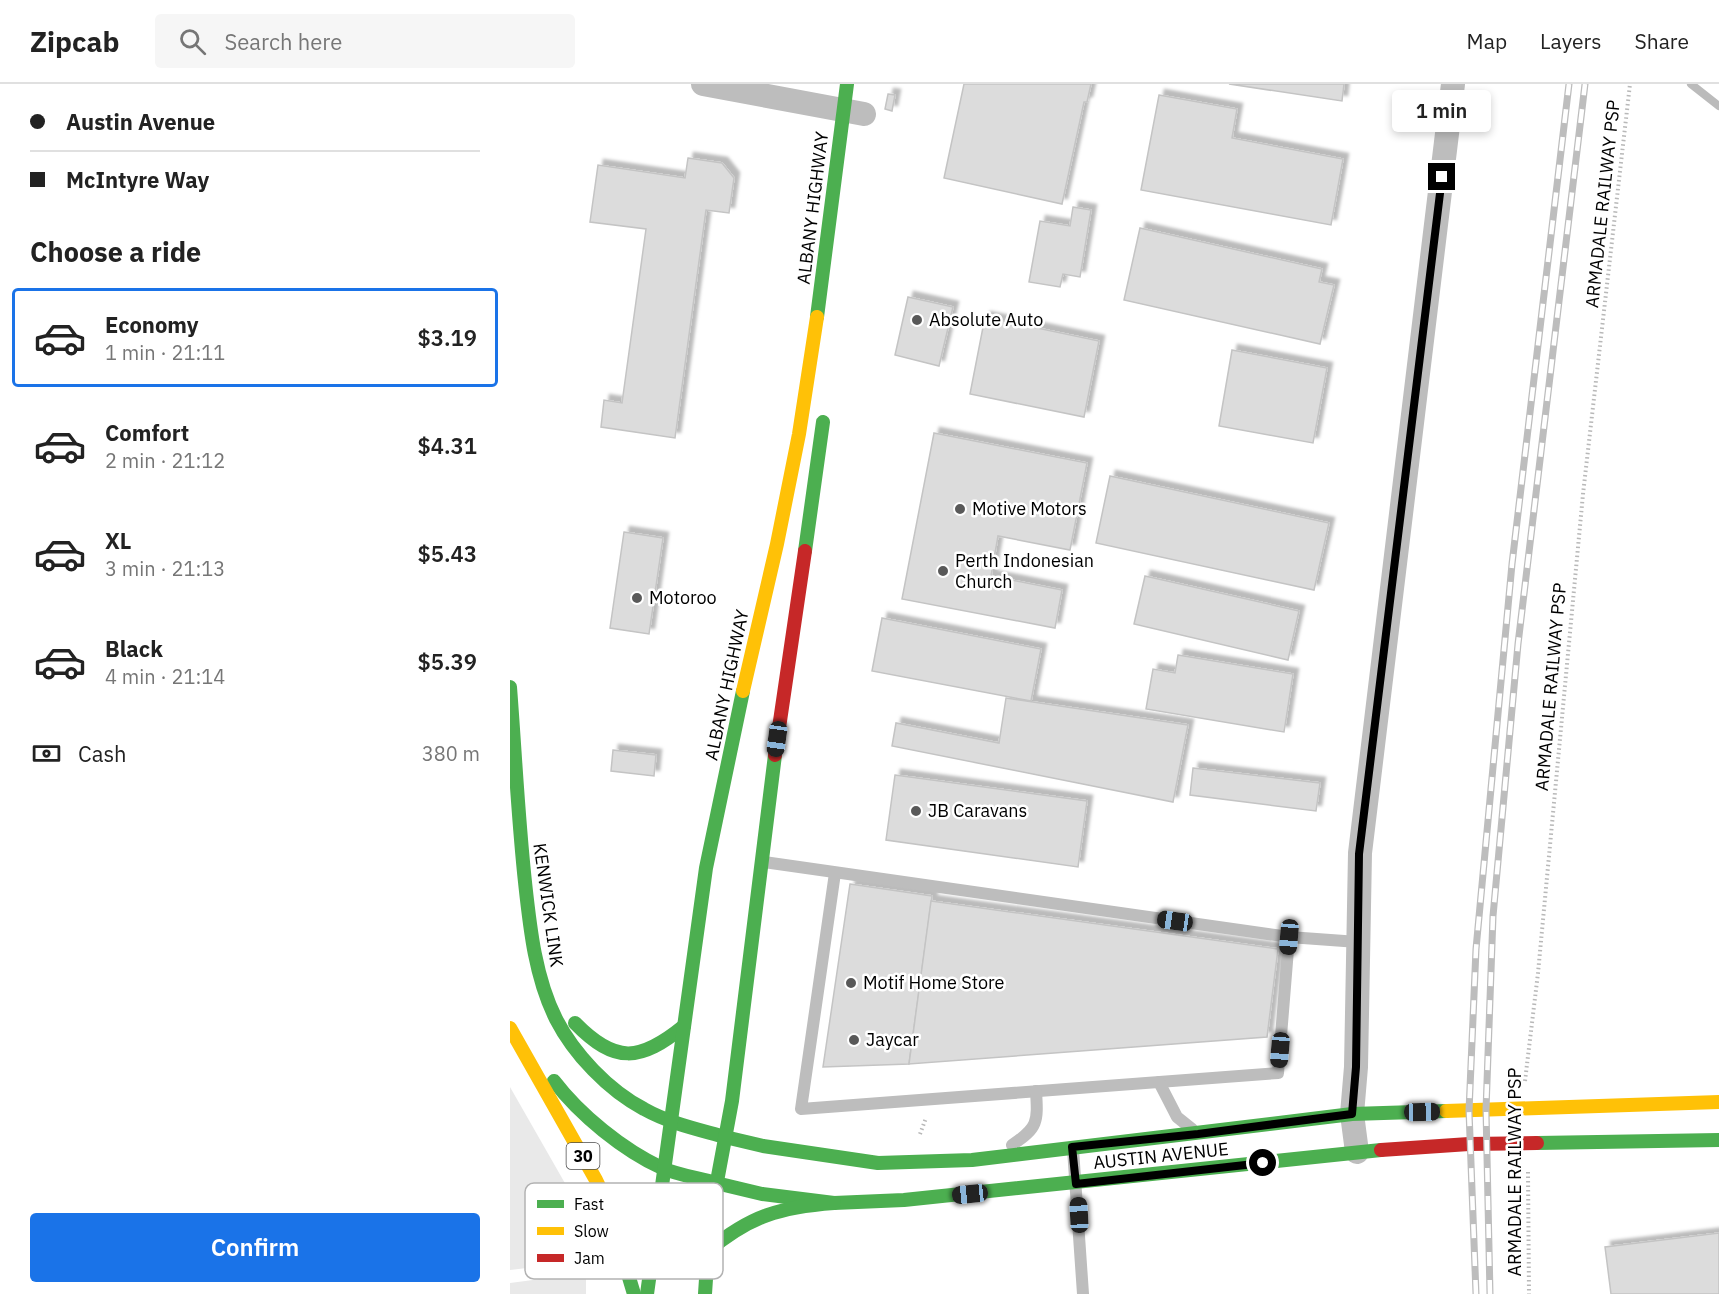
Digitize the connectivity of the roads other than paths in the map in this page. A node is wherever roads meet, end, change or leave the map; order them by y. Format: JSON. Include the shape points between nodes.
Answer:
{"nodes":[{"id":1,"x":703,"y":84,"type":"edge"},
{"id":2,"x":847,"y":84,"type":"edge"},
{"id":3,"x":1453,"y":84,"type":"edge"},
{"id":4,"x":859,"y":113,"type":"junction"},
{"id":5,"x":824,"y":412,"type":"dead end"},
{"id":6,"x":510,"y":687,"type":"edge"},
{"id":7,"x":762,"y":862,"type":"junction"},
{"id":8,"x":835,"y":873,"type":"junction"},
{"id":9,"x":1289,"y":937,"type":"junction"},
{"id":10,"x":1358,"y":942,"type":"junction"},
{"id":11,"x":542,"y":982,"type":"junction"},
{"id":12,"x":510,"y":1022,"type":"edge"},
{"id":13,"x":684,"y":1026,"type":"junction"},
{"id":14,"x":510,"y":1028,"type":"edge"},
{"id":15,"x":1159,"y":1082,"type":"junction"},
{"id":16,"x":1036,"y":1091,"type":"junction"},
{"id":17,"x":1719,"y":1102,"type":"edge"},
{"id":18,"x":1352,"y":1114,"type":"junction"},
{"id":19,"x":670,"y":1121,"type":"junction"},
{"id":20,"x":1198,"y":1134,"type":"junction"},
{"id":21,"x":725,"y":1137,"type":"junction"},
{"id":22,"x":1719,"y":1140,"type":"edge"},
{"id":23,"x":1072,"y":1147,"type":"junction"},
{"id":24,"x":1357,"y":1152,"type":"junction"},
{"id":25,"x":972,"y":1160,"type":"junction"},
{"id":26,"x":664,"y":1168,"type":"junction"},
{"id":27,"x":597,"y":1183,"type":"edge"},
{"id":28,"x":662,"y":1183,"type":"edge"},
{"id":29,"x":716,"y":1183,"type":"joint"},
{"id":30,"x":1076,"y":1184,"type":"junction"},
{"id":31,"x":723,"y":1185,"type":"edge"},
{"id":32,"x":834,"y":1203,"type":"junction"},
{"id":33,"x":723,"y":1240,"type":"edge"},
{"id":34,"x":630,"y":1279,"type":"edge"},
{"id":35,"x":649,"y":1279,"type":"edge"},
{"id":36,"x":706,"y":1279,"type":"edge"},
{"id":37,"x":634,"y":1294,"type":"edge"},
{"id":38,"x":647,"y":1294,"type":"edge"},
{"id":39,"x":705,"y":1294,"type":"edge"},
{"id":40,"x":1083,"y":1294,"type":"edge"}],
"edges":[{"from":1,"to":4,"type":"street"},
{"from":2,"to":4,"type":"main road","name":"ALBANY HIGHWAY"},
{"from":3,"to":10,"type":"street","via":[[1359,854]]},
{"from":4,"to":13,"type":"main road","name":"ALBANY HIGHWAY","via":[[823,273],[799,434],[777,544],[706,868]]},
{"from":5,"to":7,"type":"main road"},
{"from":6,"to":11,"type":"main road","name":"KENWICK LINK","via":[[521,850],[531,937]]},
{"from":7,"to":8,"type":"lane"},
{"from":7,"to":21,"type":"main road"},
{"from":8,"to":9,"type":"lane"},
{"from":8,"to":16,"type":"lane","via":[[801,1109]]},
{"from":9,"to":10,"type":"lane"},
{"from":9,"to":15,"type":"lane","via":[[1278,1073]]},
{"from":10,"to":18,"type":"street"},
{"from":11,"to":13,"type":"main road","via":[[574,1022],[607,1049],[631,1054],[651,1050]]},
{"from":11,"to":19,"type":"main road","name":"KENWICK LINK","via":[[556,1019],[602,1077],[633,1102]]},
{"from":12,"to":26,"type":"main road","number":"30","via":[[563,1093],[622,1147]]},
{"from":13,"to":19,"type":"main road","name":"ALBANY HIGHWAY"},
{"from":14,"to":27,"type":"main road","number":"30"},
{"from":15,"to":16,"type":"lane"},
{"from":15,"to":20,"type":"lane","via":[[1177,1117]]},
{"from":16,"to":25,"type":"lane","via":[[1038,1113],[1030,1133],[1006,1149]]},
{"from":17,"to":18,"type":"main road","name":"AUSTIN AVENUE"},
{"from":18,"to":20,"type":"main road","name":"AUSTIN AVENUE"},
{"from":18,"to":24,"type":"street"},
{"from":19,"to":21,"type":"main road","name":"KENWICK LINK"},
{"from":19,"to":26,"type":"main road","name":"ALBANY HIGHWAY"},
{"from":20,"to":23,"type":"main road","name":"AUSTIN AVENUE"},
{"from":21,"to":25,"type":"main road","name":"AUSTIN AVENUE","via":[[878,1163]]},
{"from":21,"to":29,"type":"main road"},
{"from":22,"to":24,"type":"main road","name":"AUSTIN AVENUE","via":[[1469,1144]]},
{"from":23,"to":25,"type":"main road","name":"AUSTIN AVENUE"},
{"from":23,"to":30,"type":"lane"},
{"from":24,"to":30,"type":"main road","name":"AUSTIN AVENUE"},
{"from":26,"to":28,"type":"main road","name":"ALBANY HIGHWAY"},
{"from":26,"to":29,"type":"main road"},
{"from":30,"to":32,"type":"main road","name":"AUSTIN AVENUE"},
{"from":30,"to":40,"type":"lane"},
{"from":31,"to":32,"type":"main road","name":"AUSTIN AVENUE"},
{"from":32,"to":33,"type":"main road","via":[[794,1206],[738,1228]]},
{"from":34,"to":37,"type":"main road","number":"30"},
{"from":35,"to":38,"type":"main road","name":"ALBANY HIGHWAY"},
{"from":36,"to":39,"type":"main road"}]}
